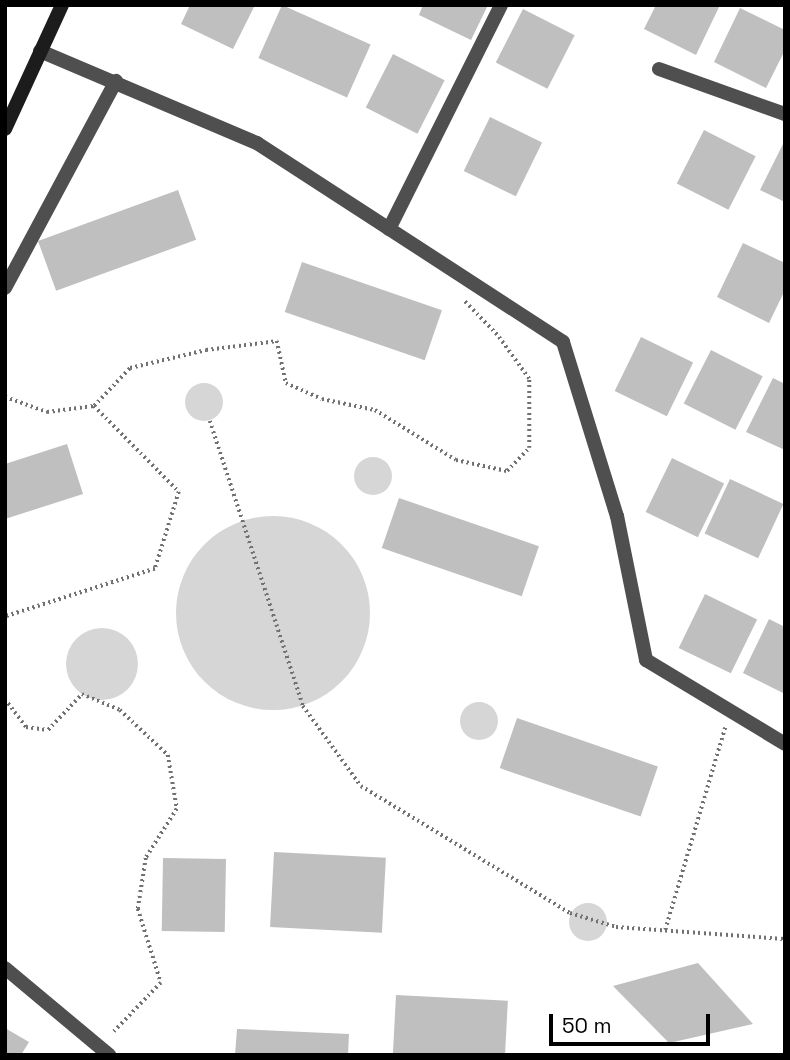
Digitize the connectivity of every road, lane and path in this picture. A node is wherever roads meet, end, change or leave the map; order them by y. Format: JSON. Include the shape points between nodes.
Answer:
{"nodes":[{"id":1,"x":62,"y":5,"type":"edge"},
{"id":2,"x":501,"y":5,"type":"edge"},
{"id":3,"x":40,"y":51,"type":"junction"},
{"id":4,"x":659,"y":69,"type":"dead end"},
{"id":5,"x":116,"y":81,"type":"junction"},
{"id":6,"x":785,"y":113,"type":"edge"},
{"id":7,"x":5,"y":129,"type":"edge"},
{"id":8,"x":389,"y":229,"type":"junction"},
{"id":9,"x":5,"y":288,"type":"edge"},
{"id":10,"x":457,"y":290,"type":"dead end"},
{"id":11,"x":5,"y":397,"type":"edge"},
{"id":12,"x":94,"y":406,"type":"junction"},
{"id":13,"x":210,"y":421,"type":"dead end"},
{"id":14,"x":5,"y":617,"type":"edge"},
{"id":15,"x":5,"y":699,"type":"edge"},
{"id":16,"x":730,"y":713,"type":"junction"},
{"id":17,"x":785,"y":744,"type":"edge"},
{"id":18,"x":665,"y":930,"type":"junction"},
{"id":19,"x":785,"y":939,"type":"edge"},
{"id":20,"x":5,"y":968,"type":"edge"},
{"id":21,"x":104,"y":1051,"type":"edge"}],
"edges":[{"from":1,"to":3,"type":"street"},
{"from":2,"to":8,"type":"street"},
{"from":3,"to":5,"type":"street"},
{"from":3,"to":7,"type":"street"},
{"from":4,"to":6,"type":"street"},
{"from":5,"to":8,"type":"street","via":[[257,143]]},
{"from":5,"to":9,"type":"street"},
{"from":8,"to":16,"type":"street","via":[[563,342],[617,516],[646,660]]},
{"from":10,"to":12,"type":"path","via":[[529,379],[529,448],[507,471],[456,460],[375,410],[322,399],[286,383],[277,341],[206,350],[130,368]]},
{"from":11,"to":12,"type":"path","via":[[47,412]]},
{"from":12,"to":14,"type":"path","via":[[179,492],[155,569]]},
{"from":13,"to":18,"type":"path","via":[[303,706],[361,786],[570,912],[616,927]]},
{"from":15,"to":21,"type":"path","via":[[26,727],[48,730],[82,694],[120,710],[168,755],[177,809],[146,858],[138,909],[161,983]]},
{"from":16,"to":17,"type":"street"},
{"from":16,"to":18,"type":"path"},
{"from":18,"to":19,"type":"path"},
{"from":20,"to":21,"type":"street"}]}
